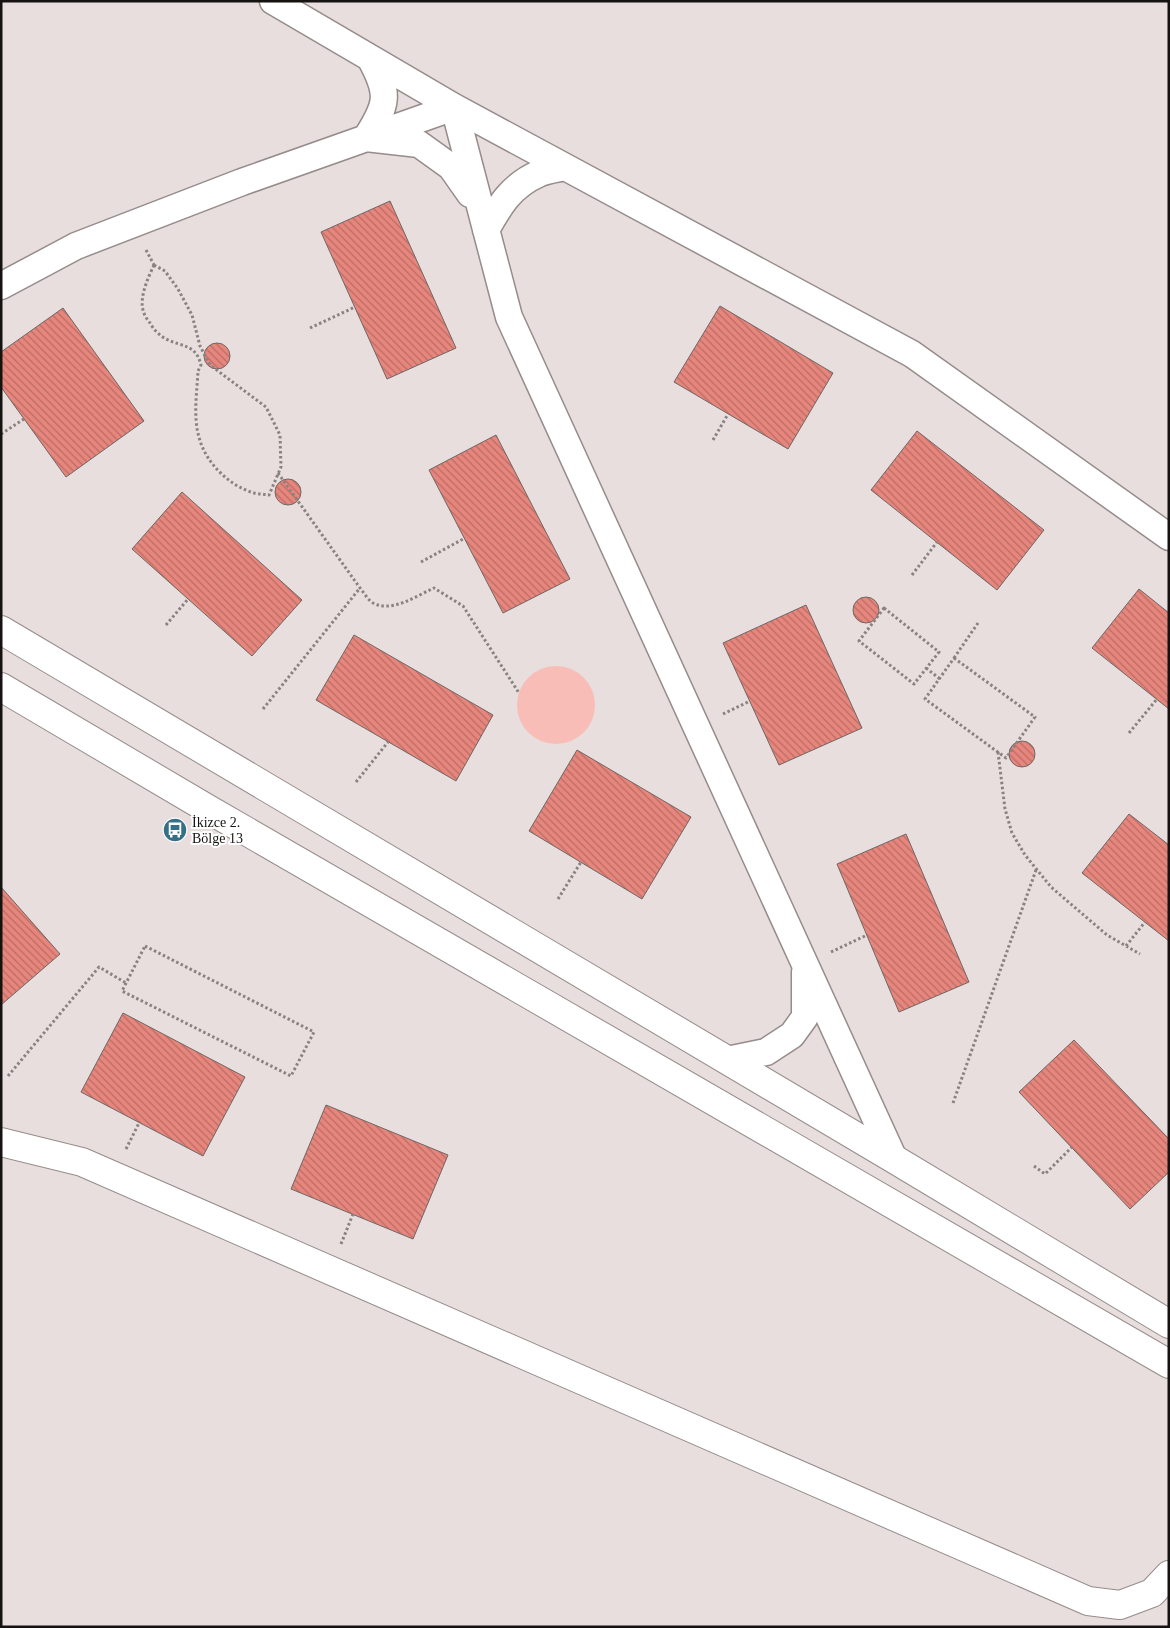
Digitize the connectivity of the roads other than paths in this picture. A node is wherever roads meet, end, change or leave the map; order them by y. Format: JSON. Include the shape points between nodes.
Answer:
{"nodes":[{"id":1,"x":273,"y":1,"type":"edge"},
{"id":2,"x":370,"y":58,"type":"junction"},
{"id":3,"x":454,"y":107,"type":"junction"},
{"id":4,"x":366,"y":138,"type":"junction"},
{"id":5,"x":565,"y":167,"type":"junction"},
{"id":6,"x":483,"y":219,"type":"junction"},
{"id":7,"x":1,"y":286,"type":"edge"},
{"id":8,"x":1169,"y":537,"type":"edge"},
{"id":9,"x":1,"y":630,"type":"edge"},
{"id":10,"x":1,"y":687,"type":"edge"},
{"id":11,"x":805,"y":964,"type":"junction"},
{"id":12,"x":727,"y":1060,"type":"junction"},
{"id":13,"x":1,"y":1142,"type":"edge"},
{"id":14,"x":894,"y":1159,"type":"junction"},
{"id":15,"x":1169,"y":1324,"type":"edge"},
{"id":16,"x":1169,"y":1364,"type":"edge"},
{"id":17,"x":1169,"y":1575,"type":"edge"}],
"edges":[{"from":1,"to":2,"type":"street"},
{"from":2,"to":3,"type":"street"},
{"from":2,"to":4,"type":"street","via":[[381,78],[385,100],[380,116]]},
{"from":3,"to":4,"type":"street"},
{"from":3,"to":5,"type":"street"},
{"from":3,"to":6,"type":"street"},
{"from":4,"to":6,"type":"street","via":[[419,144],[450,167]]},
{"from":4,"to":7,"type":"street","via":[[76,246]]},
{"from":5,"to":6,"type":"street","via":[[539,174],[512,190]]},
{"from":5,"to":8,"type":"street","via":[[912,354]]},
{"from":6,"to":11,"type":"street","via":[[509,317]]},
{"from":9,"to":12,"type":"main road"},
{"from":10,"to":16,"type":"main road"},
{"from":11,"to":12,"type":"street","via":[[805,1017],[792,1035],[766,1052]]},
{"from":11,"to":14,"type":"street"},
{"from":12,"to":14,"type":"main road"},
{"from":13,"to":17,"type":"main road","via":[[82,1162],[1088,1601],[1120,1604],[1152,1593]]},
{"from":14,"to":15,"type":"main road"}]}
